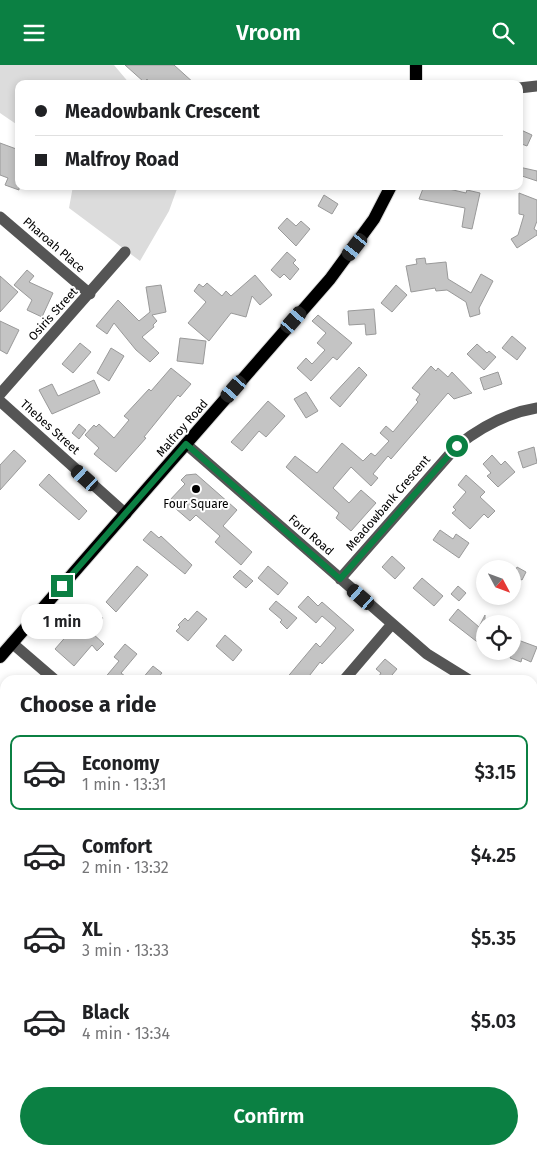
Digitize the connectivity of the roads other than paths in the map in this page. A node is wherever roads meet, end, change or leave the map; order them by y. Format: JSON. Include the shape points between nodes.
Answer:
{"nodes":[{"id":1,"x":416,"y":65,"type":"edge"},
{"id":2,"x":416,"y":80,"type":"edge"},
{"id":3,"x":537,"y":86,"type":"edge"},
{"id":4,"x":523,"y":87,"type":"edge"},
{"id":5,"x":389,"y":190,"type":"edge"},
{"id":6,"x":0,"y":217,"type":"edge"},
{"id":7,"x":125,"y":252,"type":"dead end"},
{"id":8,"x":90,"y":295,"type":"junction"},
{"id":9,"x":0,"y":394,"type":"edge"},
{"id":10,"x":0,"y":401,"type":"edge"},
{"id":11,"x":537,"y":408,"type":"edge"},
{"id":12,"x":186,"y":444,"type":"junction"},
{"id":13,"x":126,"y":514,"type":"junction"},
{"id":14,"x":340,"y":579,"type":"junction"},
{"id":15,"x":392,"y":625,"type":"junction"},
{"id":16,"x":12,"y":643,"type":"junction"},
{"id":17,"x":0,"y":657,"type":"edge"},
{"id":18,"x":49,"y":675,"type":"edge"},
{"id":19,"x":348,"y":675,"type":"edge"},
{"id":20,"x":461,"y":675,"type":"edge"}],
"edges":[{"from":1,"to":2,"type":"main road"},
{"from":3,"to":4,"type":"street"},
{"from":5,"to":12,"type":"main road","name":"Malfroy Road","via":[[370,226],[330,279]]},
{"from":6,"to":8,"type":"street","name":"Pharoah Place"},
{"from":7,"to":8,"type":"street","name":"Osiris Street"},
{"from":8,"to":9,"type":"street","name":"Osiris Street"},
{"from":10,"to":13,"type":"street","name":"Thebes Street"},
{"from":11,"to":14,"type":"street","name":"Meadowbank Crescent","via":[[502,418],[479,429],[457,446]]},
{"from":12,"to":13,"type":"main road","name":"Malfroy Road"},
{"from":12,"to":14,"type":"street","name":"Ford Road"},
{"from":13,"to":16,"type":"main road","name":"Malfroy Road"},
{"from":14,"to":15,"type":"street","name":"Ford Road"},
{"from":15,"to":19,"type":"street"},
{"from":15,"to":20,"type":"street","name":"Ford Road","via":[[427,654]]},
{"from":16,"to":17,"type":"main road","name":"Malfroy Road"},
{"from":16,"to":18,"type":"street"}]}
